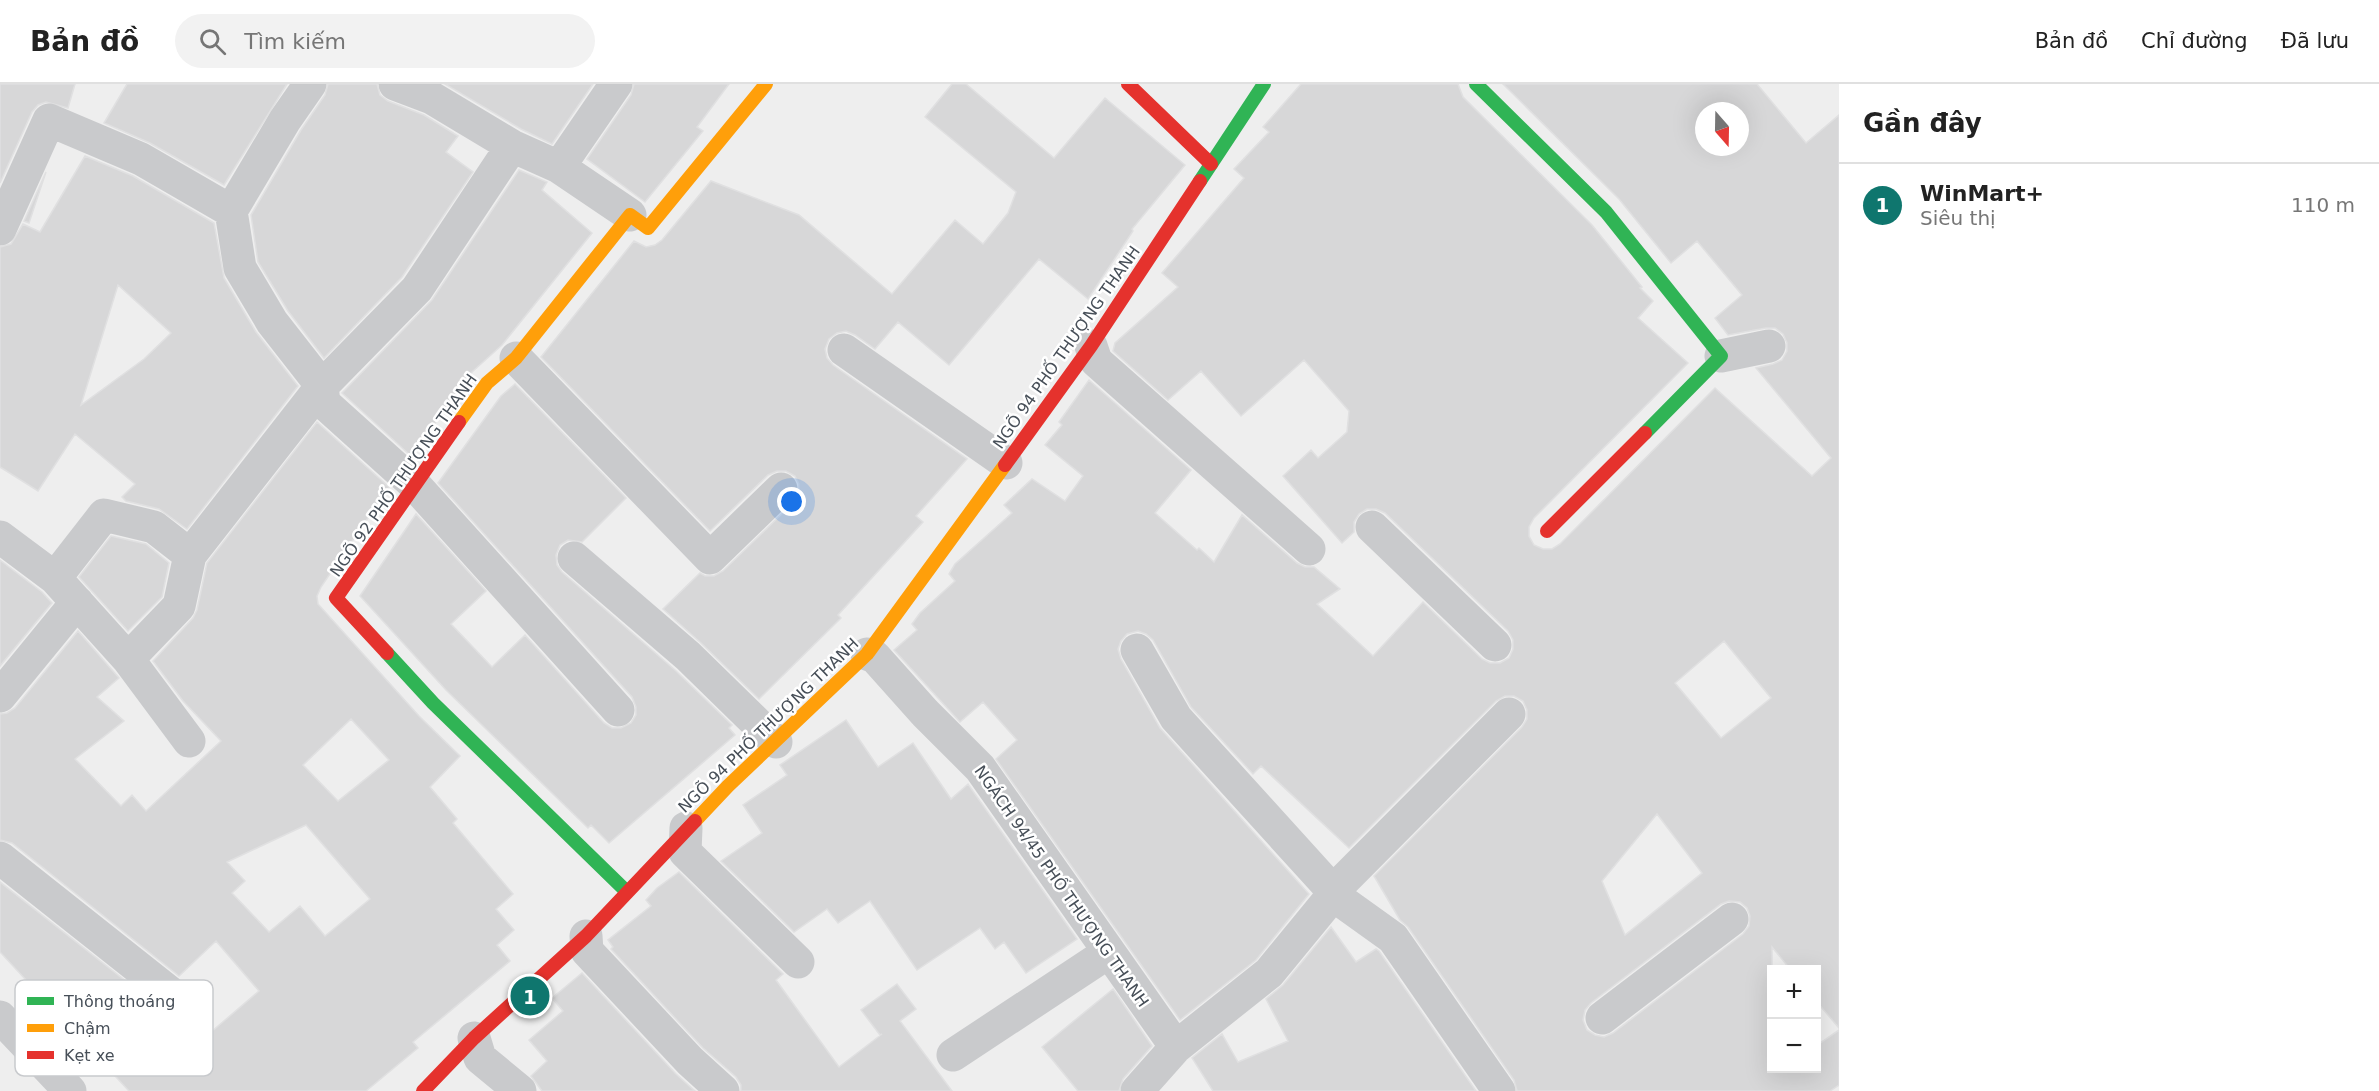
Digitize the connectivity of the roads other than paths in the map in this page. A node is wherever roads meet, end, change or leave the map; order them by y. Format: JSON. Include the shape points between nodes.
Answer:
{"nodes":[{"id":1,"x":310,"y":84,"type":"edge"},
{"id":2,"x":395,"y":84,"type":"edge"},
{"id":3,"x":616,"y":84,"type":"edge"},
{"id":4,"x":766,"y":84,"type":"edge"},
{"id":5,"x":1128,"y":84,"type":"edge"},
{"id":6,"x":1263,"y":84,"type":"edge"},
{"id":7,"x":1476,"y":84,"type":"edge"},
{"id":8,"x":512,"y":146,"type":"junction"},
{"id":9,"x":1211,"y":164,"type":"junction"},
{"id":10,"x":560,"y":167,"type":"junction"},
{"id":11,"x":231,"y":211,"type":"junction"},
{"id":12,"x":630,"y":215,"type":"junction"},
{"id":13,"x":0,"y":229,"type":"edge"},
{"id":14,"x":1091,"y":346,"type":"junction"},
{"id":15,"x":1769,"y":346,"type":"dead end"},
{"id":16,"x":844,"y":350,"type":"dead end"},
{"id":17,"x":1721,"y":356,"type":"junction"},
{"id":18,"x":516,"y":358,"type":"junction"},
{"id":19,"x":322,"y":386,"type":"junction"},
{"id":20,"x":1006,"y":463,"type":"junction"},
{"id":21,"x":414,"y":484,"type":"junction"},
{"id":22,"x":781,"y":489,"type":"dead end"},
{"id":23,"x":1372,"y":527,"type":"dead end"},
{"id":24,"x":1547,"y":531,"type":"dead end"},
{"id":25,"x":0,"y":537,"type":"edge"},
{"id":26,"x":1309,"y":549,"type":"dead end"},
{"id":27,"x":190,"y":555,"type":"junction"},
{"id":28,"x":574,"y":558,"type":"dead end"},
{"id":29,"x":55,"y":578,"type":"junction"},
{"id":30,"x":77,"y":602,"type":"junction"},
{"id":31,"x":1495,"y":645,"type":"dead end"},
{"id":32,"x":1137,"y":650,"type":"dead end"},
{"id":33,"x":867,"y":654,"type":"junction"},
{"id":34,"x":128,"y":659,"type":"junction"},
{"id":35,"x":0,"y":696,"type":"edge"},
{"id":36,"x":618,"y":710,"type":"dead end"},
{"id":37,"x":1509,"y":714,"type":"dead end"},
{"id":38,"x":189,"y":741,"type":"dead end"},
{"id":39,"x":776,"y":742,"type":"junction"},
{"id":40,"x":686,"y":828,"type":"junction"},
{"id":41,"x":0,"y":858,"type":"edge"},
{"id":42,"x":626,"y":891,"type":"junction"},
{"id":43,"x":1333,"y":893,"type":"junction"},
{"id":44,"x":1732,"y":919,"type":"dead end"},
{"id":45,"x":586,"y":936,"type":"junction"},
{"id":46,"x":1109,"y":952,"type":"junction"},
{"id":47,"x":798,"y":962,"type":"dead end"},
{"id":48,"x":154,"y":980,"type":"edge"},
{"id":49,"x":0,"y":1017,"type":"edge"},
{"id":50,"x":1602,"y":1018,"type":"dead end"},
{"id":51,"x":15,"y":1033,"type":"edge"},
{"id":52,"x":474,"y":1038,"type":"junction"},
{"id":53,"x":1176,"y":1047,"type":"junction"},
{"id":54,"x":953,"y":1055,"type":"dead end"},
{"id":55,"x":56,"y":1076,"type":"edge"},
{"id":56,"x":70,"y":1091,"type":"edge"},
{"id":57,"x":423,"y":1091,"type":"edge"},
{"id":58,"x":520,"y":1091,"type":"edge"},
{"id":59,"x":723,"y":1091,"type":"edge"},
{"id":60,"x":1137,"y":1091,"type":"edge"},
{"id":61,"x":1499,"y":1091,"type":"edge"}],
"edges":[{"from":1,"to":11,"type":"street"},
{"from":2,"to":8,"type":"street","via":[[432,98]]},
{"from":3,"to":10,"type":"street"},
{"from":4,"to":12,"type":"street","via":[[648,228]]},
{"from":5,"to":9,"type":"street"},
{"from":6,"to":9,"type":"street","name":"NGÕ 94 PHỐ THƯỢNG THANH"},
{"from":7,"to":17,"type":"street","via":[[1606,212]]},
{"from":8,"to":10,"type":"street"},
{"from":8,"to":19,"type":"street","via":[[417,289]]},
{"from":9,"to":14,"type":"street","name":"NGÕ 94 PHỐ THƯỢNG THANH"},
{"from":10,"to":12,"type":"street"},
{"from":11,"to":13,"type":"street","via":[[141,159],[49,120]]},
{"from":11,"to":19,"type":"street","via":[[240,268],[272,322]]},
{"from":12,"to":18,"type":"street","name":"NGÕ 92 PHỐ THƯỢNG THANH"},
{"from":14,"to":20,"type":"street","name":"NGÕ 94 PHỐ THƯỢNG THANH"},
{"from":14,"to":26,"type":"street","via":[[1096,360]]},
{"from":15,"to":17,"type":"street"},
{"from":16,"to":20,"type":"street"},
{"from":17,"to":24,"type":"street"},
{"from":18,"to":21,"type":"street","name":"NGÕ 92 PHỐ THƯỢNG THANH","via":[[487,382]]},
{"from":18,"to":22,"type":"street","via":[[710,558]]},
{"from":19,"to":21,"type":"street","via":[[324,403]]},
{"from":19,"to":27,"type":"street"},
{"from":20,"to":33,"type":"street","name":"NGÕ 94 PHỐ THƯỢNG THANH"},
{"from":21,"to":36,"type":"street"},
{"from":21,"to":42,"type":"street","name":"NGÕ 92 PHỐ THƯỢNG THANH","via":[[336,598],[433,703]]},
{"from":23,"to":31,"type":"street"},
{"from":25,"to":29,"type":"street"},
{"from":27,"to":29,"type":"street","via":[[154,527],[104,515]]},
{"from":27,"to":34,"type":"street","via":[[179,606]]},
{"from":28,"to":39,"type":"street","via":[[688,656]]},
{"from":29,"to":30,"type":"street"},
{"from":30,"to":34,"type":"street"},
{"from":30,"to":35,"type":"street"},
{"from":32,"to":43,"type":"street","via":[[1176,718]]},
{"from":33,"to":39,"type":"street","name":"NGÕ 94 PHỐ THƯỢNG THANH"},
{"from":33,"to":46,"type":"street","name":"NGÁCH 94/45 PHỐ THƯỢNG THANH","via":[[875,657],[980,768]]},
{"from":34,"to":38,"type":"street"},
{"from":37,"to":43,"type":"street"},
{"from":39,"to":40,"type":"street","name":"NGÕ 94 PHỐ THƯỢNG THANH"},
{"from":40,"to":42,"type":"street","name":"NGÕ 94 PHỐ THƯỢNG THANH"},
{"from":40,"to":47,"type":"street","via":[[685,852]]},
{"from":41,"to":48,"type":"street"},
{"from":42,"to":45,"type":"street","name":"NGÕ 94 PHỐ THƯỢNG THANH"},
{"from":43,"to":53,"type":"street","via":[[1269,973]]},
{"from":43,"to":61,"type":"street","via":[[1393,938]]},
{"from":44,"to":50,"type":"street"},
{"from":45,"to":52,"type":"street","name":"NGÕ 94 PHỐ THƯỢNG THANH"},
{"from":45,"to":59,"type":"street","via":[[587,951]]},
{"from":46,"to":53,"type":"street","name":"NGÁCH 94/45 PHỐ THƯỢNG THANH"},
{"from":46,"to":54,"type":"street"},
{"from":49,"to":51,"type":"street"},
{"from":52,"to":57,"type":"street","name":"NGÕ 94 PHỐ THƯỢNG THANH"},
{"from":52,"to":58,"type":"street","via":[[480,1058]]},
{"from":53,"to":60,"type":"street"},
{"from":55,"to":56,"type":"street"}]}
